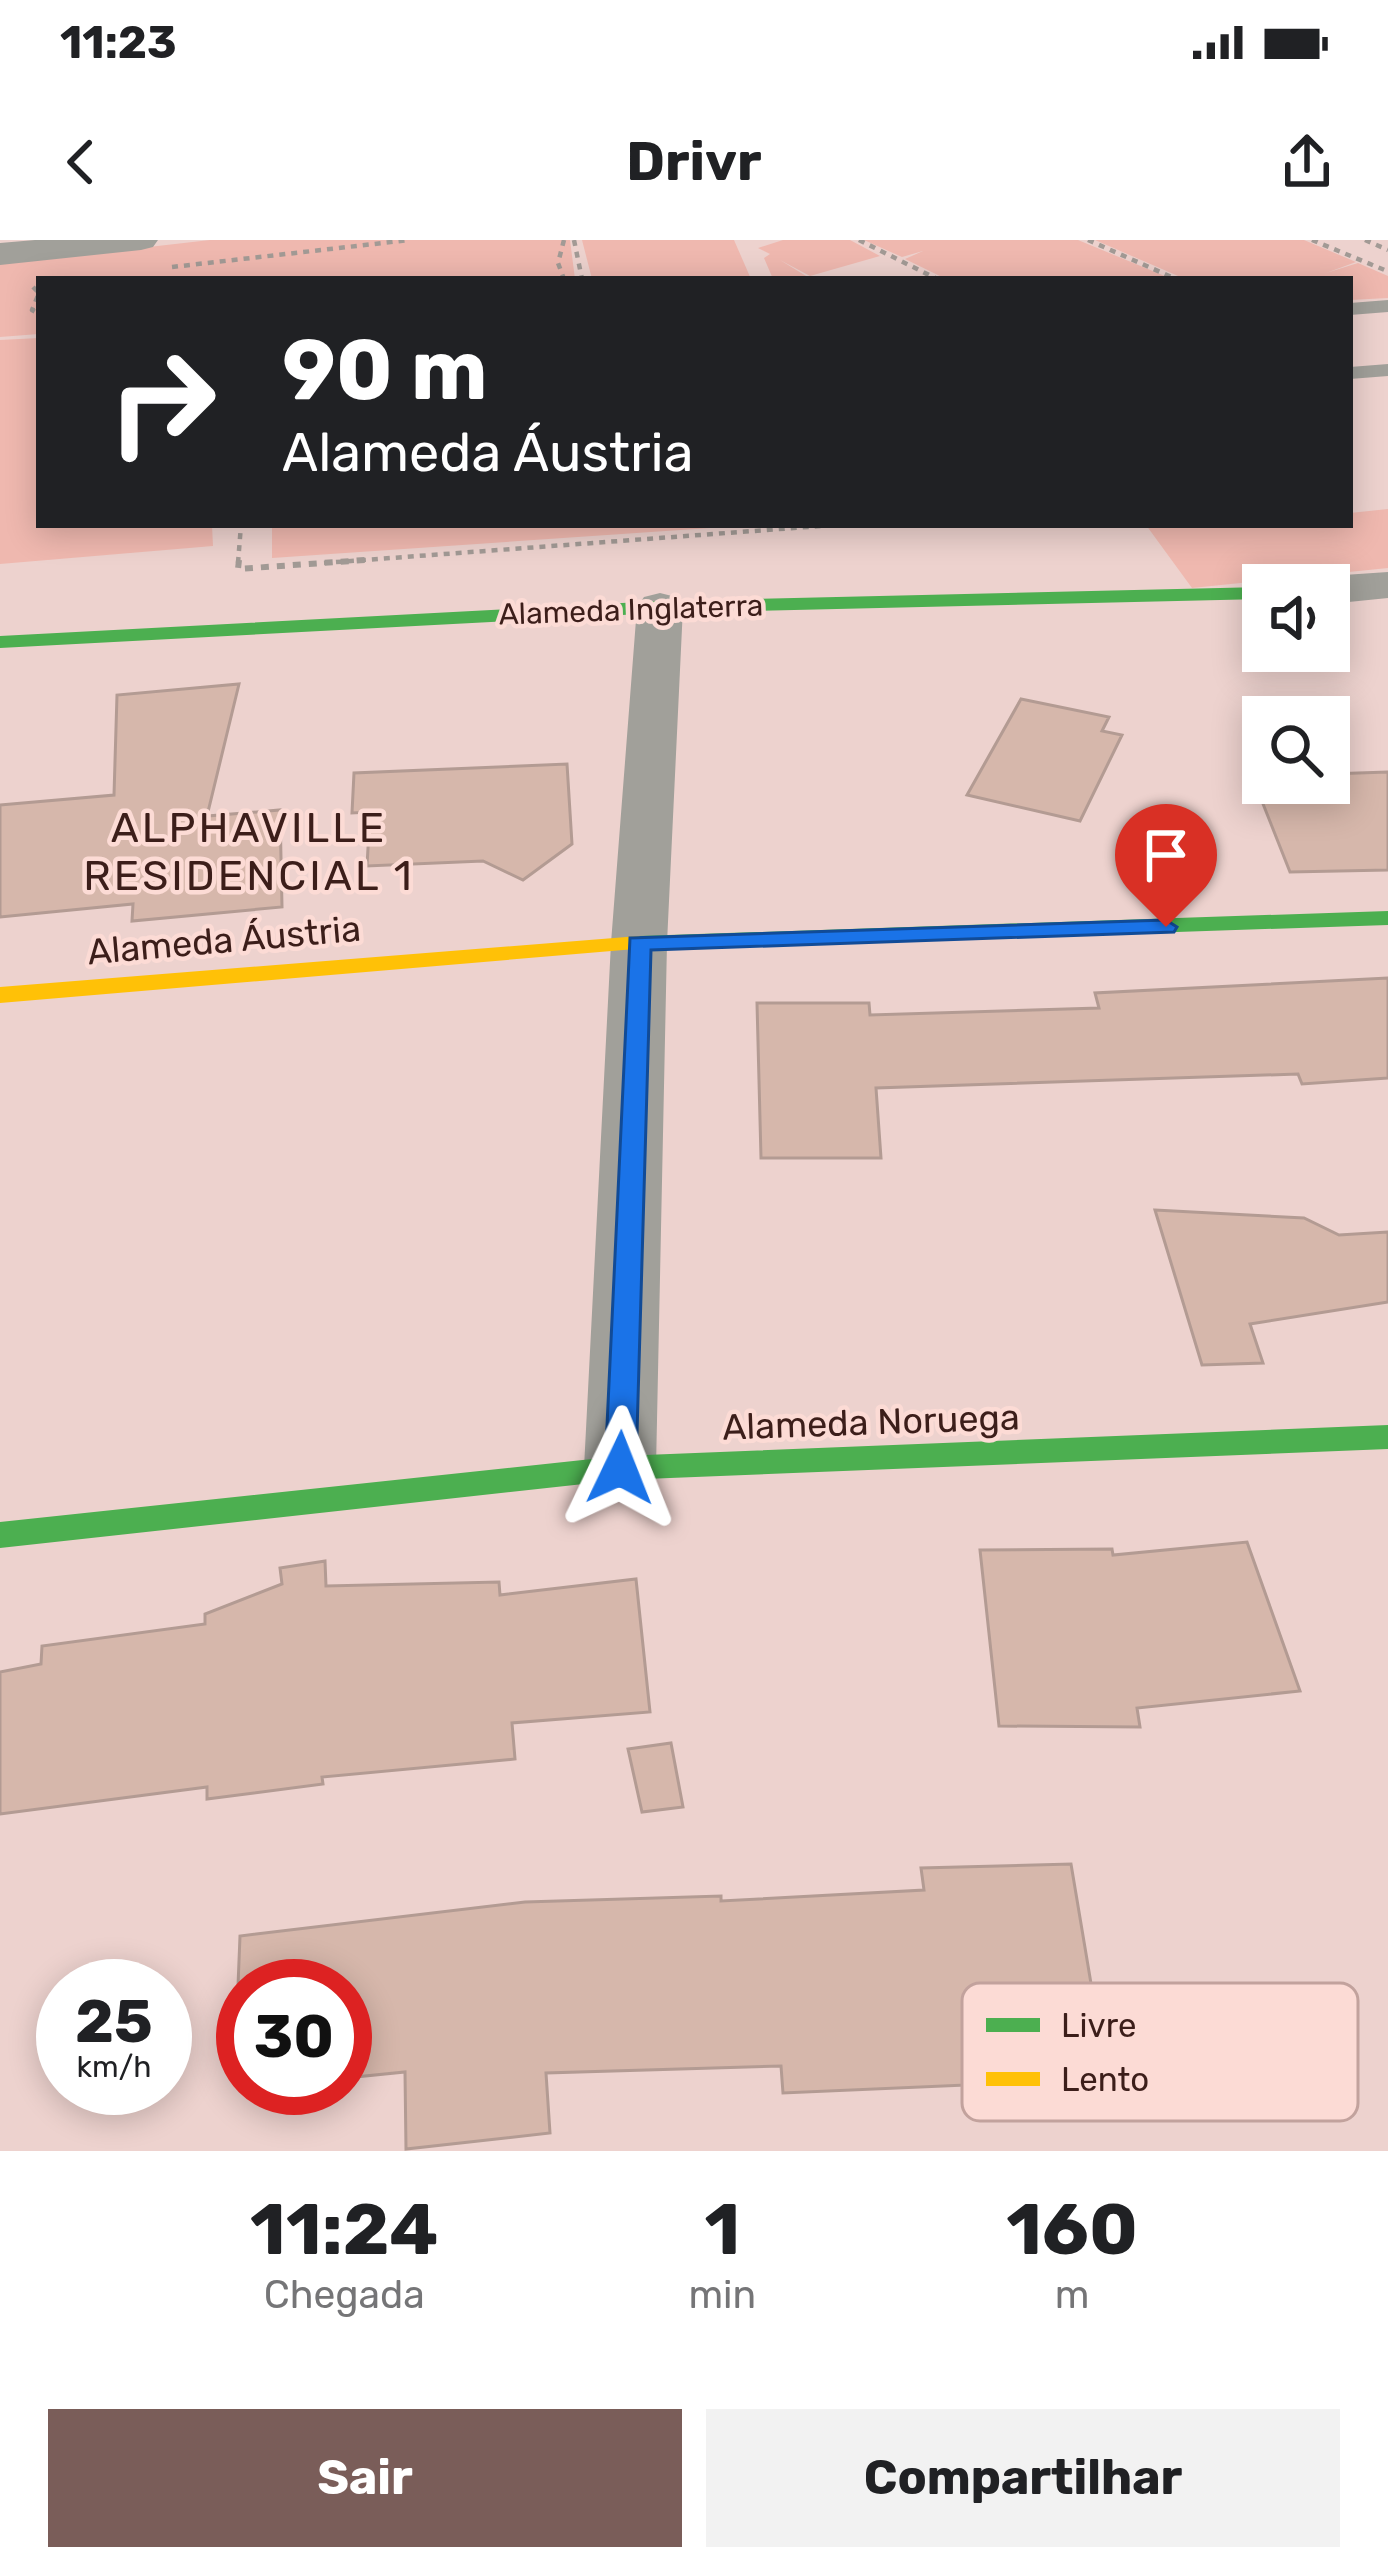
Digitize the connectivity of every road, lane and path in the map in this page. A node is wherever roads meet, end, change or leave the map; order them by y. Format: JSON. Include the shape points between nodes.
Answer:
{"nodes":[{"id":1,"x":141,"y":240,"type":"edge"},
{"id":2,"x":409,"y":240,"type":"edge"},
{"id":3,"x":564,"y":240,"type":"edge"},
{"id":4,"x":574,"y":240,"type":"edge"},
{"id":5,"x":859,"y":240,"type":"edge"},
{"id":6,"x":1088,"y":240,"type":"edge"},
{"id":7,"x":1312,"y":240,"type":"edge"},
{"id":8,"x":1365,"y":240,"type":"edge"},
{"id":9,"x":1388,"y":250,"type":"edge"},
{"id":10,"x":0,"y":254,"type":"edge"},
{"id":11,"x":171,"y":267,"type":"dead end"},
{"id":12,"x":1388,"y":272,"type":"edge"},
{"id":13,"x":564,"y":276,"type":"edge"},
{"id":14,"x":581,"y":276,"type":"edge"},
{"id":15,"x":931,"y":276,"type":"edge"},
{"id":16,"x":1169,"y":276,"type":"edge"},
{"id":17,"x":1388,"y":307,"type":"edge"},
{"id":18,"x":1353,"y":309,"type":"edge"},
{"id":19,"x":1388,"y":370,"type":"edge"},
{"id":20,"x":1353,"y":373,"type":"edge"},
{"id":21,"x":241,"y":528,"type":"edge"},
{"id":22,"x":793,"y":528,"type":"edge"},
{"id":23,"x":1388,"y":585,"type":"edge"},
{"id":24,"x":1350,"y":588,"type":"edge"},
{"id":25,"x":1242,"y":593,"type":"edge"},
{"id":26,"x":660,"y":607,"type":"junction"},
{"id":27,"x":0,"y":642,"type":"edge"},
{"id":28,"x":1388,"y":919,"type":"edge"},
{"id":29,"x":639,"y":943,"type":"junction"},
{"id":30,"x":0,"y":994,"type":"edge"},
{"id":31,"x":1388,"y":1437,"type":"edge"},
{"id":32,"x":620,"y":1468,"type":"junction"},
{"id":33,"x":0,"y":1535,"type":"edge"}],
"edges":[{"from":1,"to":10,"type":"street"},
{"from":2,"to":11,"type":"path"},
{"from":3,"to":13,"type":"path"},
{"from":4,"to":14,"type":"path"},
{"from":5,"to":15,"type":"path"},
{"from":6,"to":16,"type":"path"},
{"from":7,"to":12,"type":"path"},
{"from":8,"to":9,"type":"path"},
{"from":17,"to":18,"type":"lane"},
{"from":19,"to":20,"type":"lane"},
{"from":21,"to":22,"type":"path","via":[[238,569]]},
{"from":23,"to":24,"type":"street"},
{"from":25,"to":26,"type":"street","name":"Alameda Inglaterra"},
{"from":26,"to":27,"type":"street","name":"Alameda Inglaterra"},
{"from":26,"to":29,"type":"street"},
{"from":28,"to":29,"type":"street","name":"Alameda Áustria"},
{"from":29,"to":30,"type":"street","name":"Alameda Áustria"},
{"from":29,"to":32,"type":"street"},
{"from":31,"to":32,"type":"street","name":"Alameda Noruega"},
{"from":32,"to":33,"type":"street","name":"Alameda Noruega"}]}
